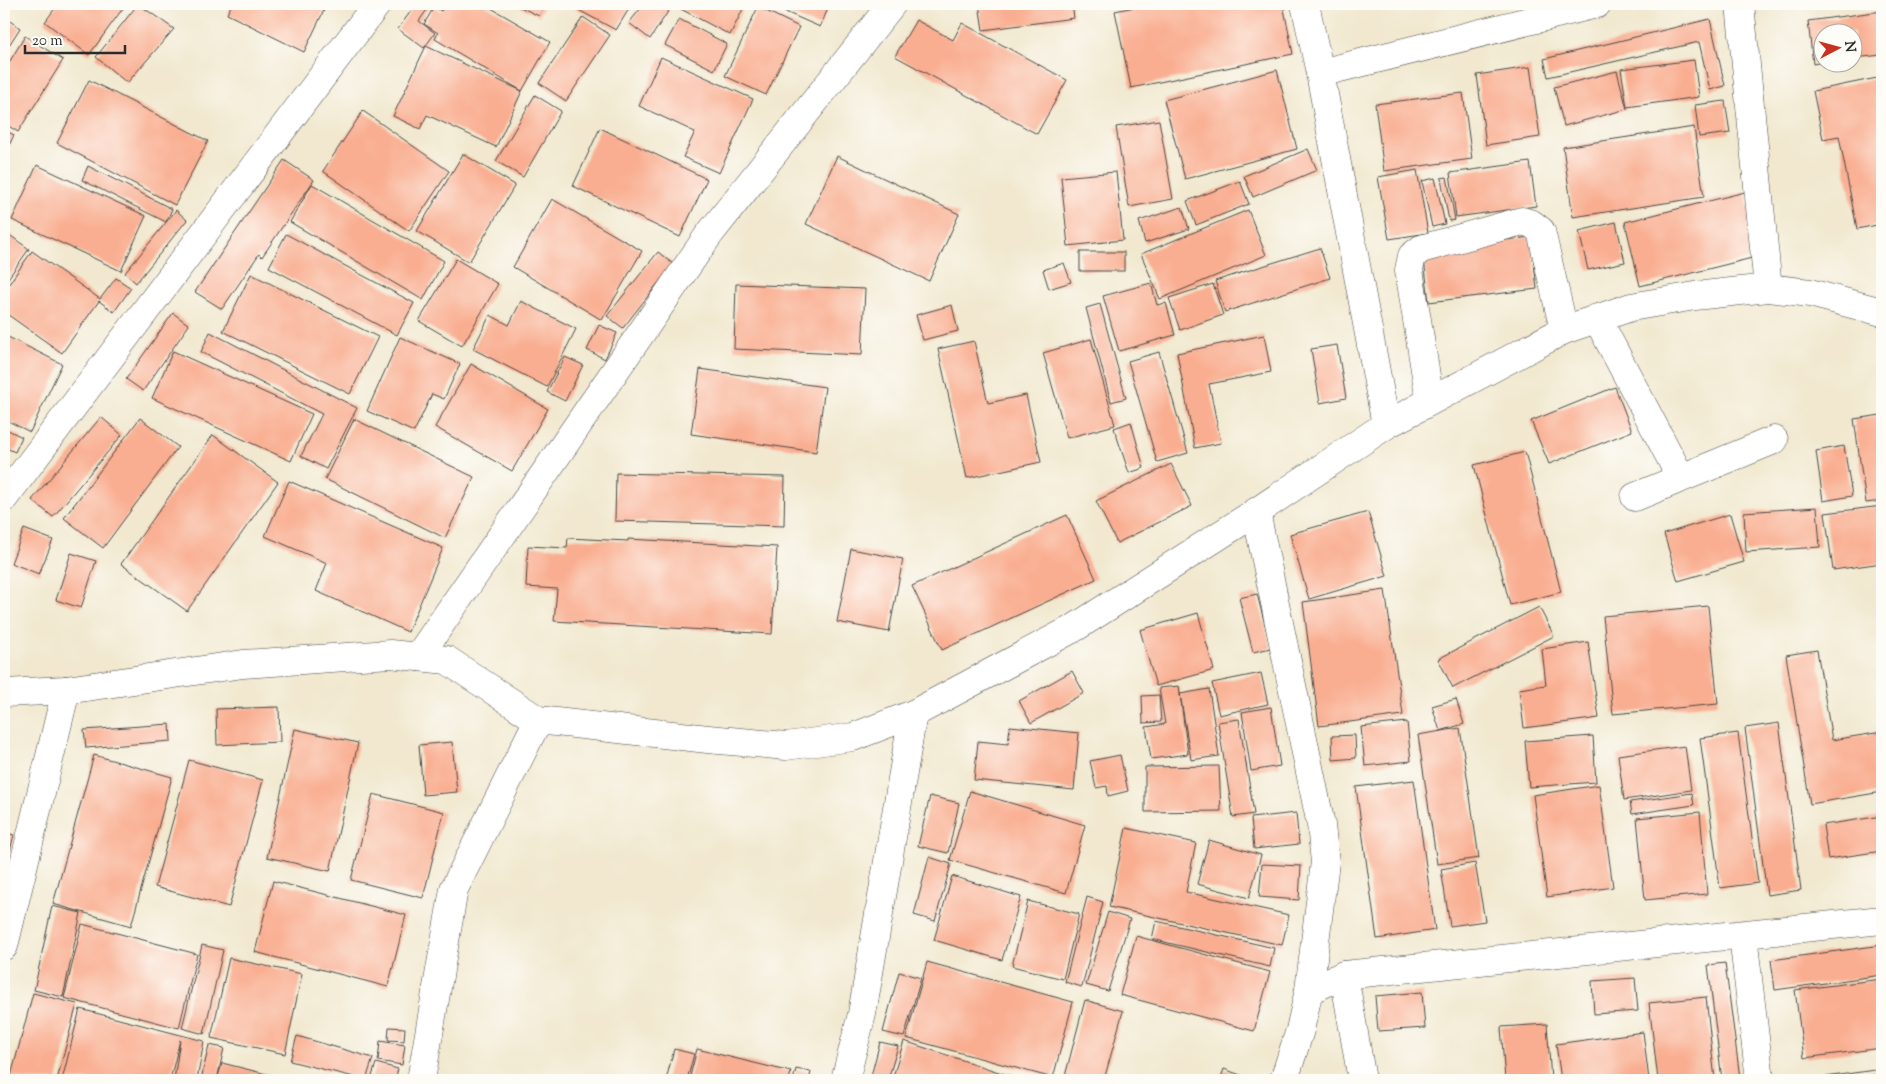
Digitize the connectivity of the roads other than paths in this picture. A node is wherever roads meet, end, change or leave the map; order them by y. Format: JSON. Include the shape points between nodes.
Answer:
{"nodes":[{"id":1,"x":377,"y":4,"type":"edge"},
{"id":2,"x":892,"y":4,"type":"edge"},
{"id":3,"x":1305,"y":4,"type":"edge"},
{"id":4,"x":1597,"y":4,"type":"edge"},
{"id":5,"x":1740,"y":4,"type":"edge"},
{"id":6,"x":1320,"y":73,"type":"junction"},
{"id":7,"x":1768,"y":288,"type":"junction"},
{"id":8,"x":1882,"y":312,"type":"edge"},
{"id":9,"x":1597,"y":318,"type":"junction"},
{"id":10,"x":1564,"y":330,"type":"junction"},
{"id":11,"x":1430,"y":401,"type":"junction"},
{"id":12,"x":1386,"y":425,"type":"junction"},
{"id":13,"x":1774,"y":440,"type":"dead end"},
{"id":14,"x":1681,"y":478,"type":"junction"},
{"id":15,"x":1635,"y":497,"type":"dead end"},
{"id":16,"x":4,"y":498,"type":"edge"},
{"id":17,"x":1256,"y":512,"type":"junction"},
{"id":18,"x":418,"y":657,"type":"junction"},
{"id":19,"x":66,"y":690,"type":"junction"},
{"id":20,"x":4,"y":693,"type":"edge"},
{"id":21,"x":912,"y":714,"type":"junction"},
{"id":22,"x":538,"y":720,"type":"junction"},
{"id":23,"x":1882,"y":920,"type":"edge"},
{"id":24,"x":1743,"y":936,"type":"junction"},
{"id":25,"x":4,"y":946,"type":"edge"},
{"id":26,"x":1344,"y":975,"type":"junction"},
{"id":27,"x":1309,"y":990,"type":"junction"},
{"id":28,"x":421,"y":1080,"type":"edge"},
{"id":29,"x":845,"y":1080,"type":"edge"},
{"id":30,"x":1284,"y":1080,"type":"edge"},
{"id":31,"x":1362,"y":1080,"type":"edge"},
{"id":32,"x":1760,"y":1080,"type":"edge"}],
"edges":[{"from":1,"to":16,"type":"street"},
{"from":2,"to":18,"type":"street","via":[[708,236]]},
{"from":3,"to":6,"type":"street"},
{"from":4,"to":6,"type":"street"},
{"from":5,"to":7,"type":"street"},
{"from":6,"to":12,"type":"street"},
{"from":7,"to":8,"type":"street","via":[[1810,294]]},
{"from":7,"to":9,"type":"street","via":[[1658,302]]},
{"from":9,"to":10,"type":"street"},
{"from":9,"to":14,"type":"street"},
{"from":10,"to":11,"type":"street"},
{"from":10,"to":11,"type":"street","via":[[1541,231],[1532,224],[1522,222],[1421,249],[1412,256],[1409,270]]},
{"from":11,"to":12,"type":"street"},
{"from":12,"to":17,"type":"street"},
{"from":13,"to":14,"type":"street"},
{"from":14,"to":15,"type":"street"},
{"from":17,"to":21,"type":"street","via":[[1076,627]]},
{"from":17,"to":27,"type":"street","via":[[1321,825],[1325,862]]},
{"from":18,"to":19,"type":"street","via":[[390,654],[244,664]]},
{"from":18,"to":22,"type":"street","via":[[447,660]]},
{"from":19,"to":20,"type":"street"},
{"from":19,"to":25,"type":"street"},
{"from":21,"to":22,"type":"street","via":[[854,737],[786,746]]},
{"from":21,"to":29,"type":"street","via":[[862,1014]]},
{"from":22,"to":28,"type":"street","via":[[454,889]]},
{"from":23,"to":24,"type":"street"},
{"from":24,"to":26,"type":"street"},
{"from":24,"to":32,"type":"street"},
{"from":26,"to":27,"type":"street"},
{"from":26,"to":31,"type":"street"},
{"from":27,"to":30,"type":"street"}]}
